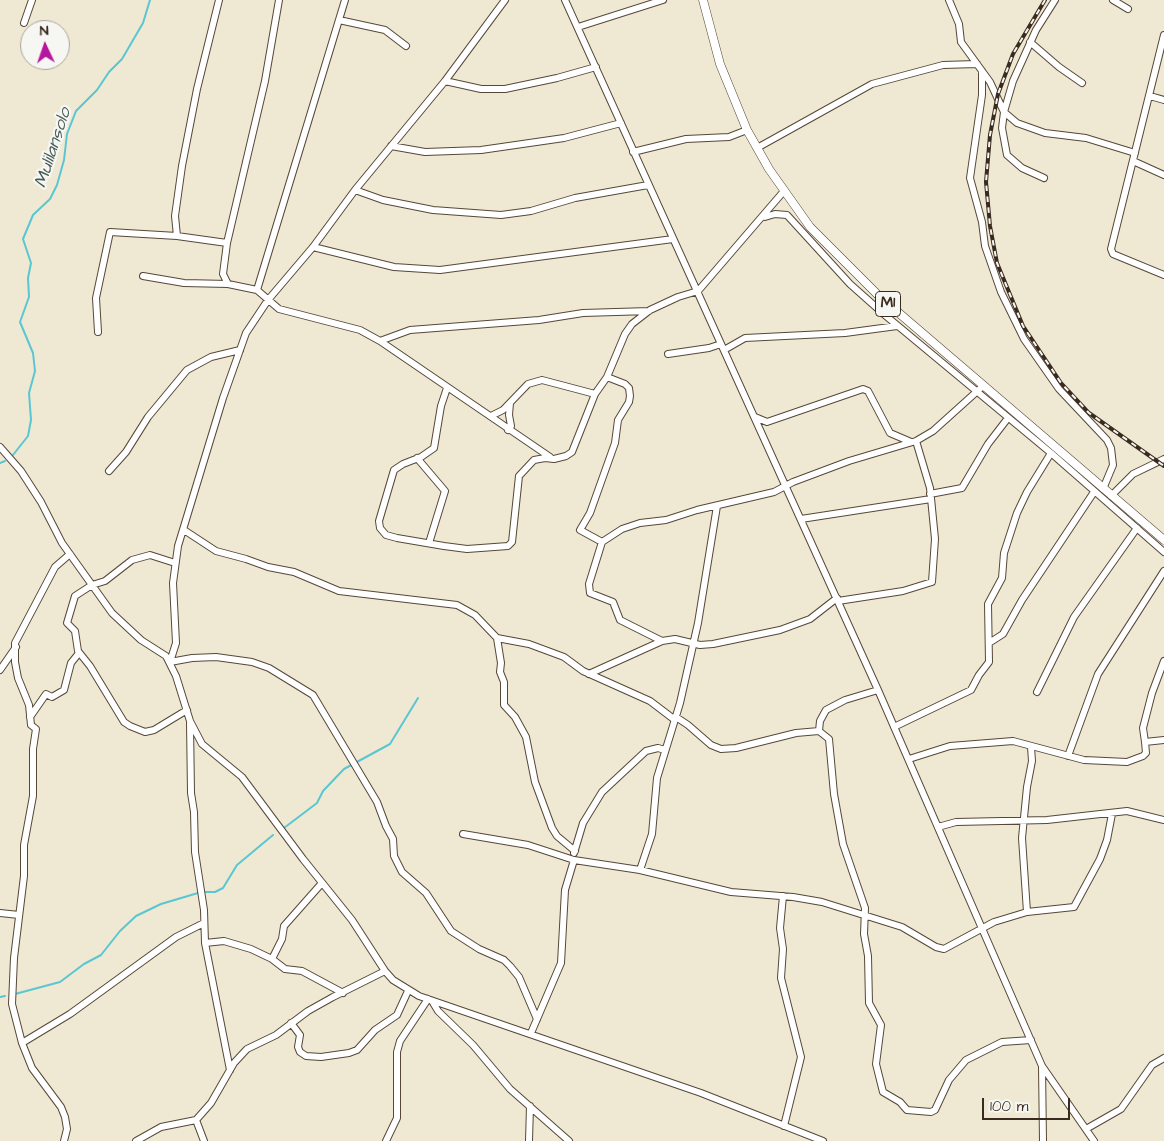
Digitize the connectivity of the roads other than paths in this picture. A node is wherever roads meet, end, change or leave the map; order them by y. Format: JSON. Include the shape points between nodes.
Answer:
{"nodes":[{"id":1,"x":32,"y":0,"type":"edge"},
{"id":2,"x":219,"y":0,"type":"edge"},
{"id":3,"x":279,"y":0,"type":"edge"},
{"id":4,"x":345,"y":0,"type":"edge"},
{"id":5,"x":505,"y":0,"type":"edge"},
{"id":6,"x":565,"y":0,"type":"edge"},
{"id":7,"x":663,"y":0,"type":"edge"},
{"id":8,"x":704,"y":0,"type":"edge"},
{"id":9,"x":949,"y":0,"type":"edge"},
{"id":10,"x":1055,"y":0,"type":"edge"},
{"id":11,"x":1113,"y":0,"type":"edge"},
{"id":12,"x":1128,"y":8,"type":"dead end"},
{"id":13,"x":25,"y":20,"type":"edge"},
{"id":14,"x":339,"y":20,"type":"junction"},
{"id":15,"x":578,"y":27,"type":"junction"},
{"id":16,"x":1164,"y":35,"type":"edge"},
{"id":17,"x":1030,"y":42,"type":"junction"},
{"id":18,"x":406,"y":46,"type":"dead end"},
{"id":19,"x":977,"y":64,"type":"junction"},
{"id":20,"x":596,"y":67,"type":"junction"},
{"id":21,"x":982,"y":71,"type":"junction"},
{"id":22,"x":445,"y":81,"type":"junction"},
{"id":23,"x":1082,"y":83,"type":"dead end"},
{"id":24,"x":1150,"y":96,"type":"junction"},
{"id":25,"x":1164,"y":100,"type":"edge"},
{"id":26,"x":1004,"y":112,"type":"junction"},
{"id":27,"x":621,"y":123,"type":"junction"},
{"id":28,"x":747,"y":130,"type":"junction"},
{"id":29,"x":391,"y":146,"type":"junction"},
{"id":30,"x":757,"y":148,"type":"junction"},
{"id":31,"x":633,"y":152,"type":"junction"},
{"id":32,"x":1135,"y":153,"type":"junction"},
{"id":33,"x":1133,"y":161,"type":"junction"},
{"id":34,"x":1164,"y":175,"type":"edge"},
{"id":35,"x":1044,"y":178,"type":"dead end"},
{"id":36,"x":648,"y":185,"type":"junction"},
{"id":37,"x":354,"y":190,"type":"junction"},
{"id":38,"x":784,"y":191,"type":"junction"},
{"id":39,"x":764,"y":217,"type":"junction"},
{"id":40,"x":177,"y":236,"type":"junction"},
{"id":41,"x":673,"y":239,"type":"junction"},
{"id":42,"x":227,"y":243,"type":"junction"},
{"id":43,"x":313,"y":247,"type":"junction"},
{"id":44,"x":1164,"y":275,"type":"edge"},
{"id":45,"x":143,"y":276,"type":"dead end"},
{"id":46,"x":228,"y":284,"type":"junction"},
{"id":47,"x":257,"y":290,"type":"junction"},
{"id":48,"x":698,"y":291,"type":"junction"},
{"id":49,"x":268,"y":300,"type":"junction"},
{"id":50,"x":650,"y":310,"type":"junction"},
{"id":51,"x":897,"y":326,"type":"junction"},
{"id":52,"x":98,"y":332,"type":"dead end"},
{"id":53,"x":380,"y":341,"type":"junction"},
{"id":54,"x":722,"y":347,"type":"junction"},
{"id":55,"x":240,"y":350,"type":"junction"},
{"id":56,"x":668,"y":354,"type":"dead end"},
{"id":57,"x":607,"y":377,"type":"junction"},
{"id":58,"x":983,"y":386,"type":"junction"},
{"id":59,"x":447,"y":388,"type":"junction"},
{"id":60,"x":976,"y":392,"type":"junction"},
{"id":61,"x":595,"y":394,"type":"junction"},
{"id":62,"x":510,"y":403,"type":"junction"},
{"id":63,"x":491,"y":416,"type":"junction"},
{"id":64,"x":755,"y":416,"type":"junction"},
{"id":65,"x":1008,"y":418,"type":"junction"},
{"id":66,"x":508,"y":430,"type":"junction"},
{"id":67,"x":913,"y":441,"type":"junction"},
{"id":68,"x":0,"y":447,"type":"edge"},
{"id":69,"x":1051,"y":454,"type":"junction"},
{"id":70,"x":417,"y":458,"type":"junction"},
{"id":71,"x":554,"y":459,"type":"junction"},
{"id":72,"x":1164,"y":459,"type":"edge"},
{"id":73,"x":109,"y":471,"type":"dead end"},
{"id":74,"x":786,"y":486,"type":"junction"},
{"id":75,"x":1098,"y":490,"type":"junction"},
{"id":76,"x":930,"y":496,"type":"junction"},
{"id":77,"x":1111,"y":496,"type":"junction"},
{"id":78,"x":717,"y":506,"type":"junction"},
{"id":79,"x":801,"y":519,"type":"junction"},
{"id":80,"x":1137,"y":528,"type":"junction"},
{"id":81,"x":184,"y":530,"type":"junction"},
{"id":82,"x":1164,"y":540,"type":"edge"},
{"id":83,"x":602,"y":542,"type":"junction"},
{"id":84,"x":429,"y":543,"type":"junction"},
{"id":85,"x":1164,"y":552,"type":"edge"},
{"id":86,"x":70,"y":554,"type":"junction"},
{"id":87,"x":175,"y":563,"type":"junction"},
{"id":88,"x":1164,"y":571,"type":"edge"},
{"id":89,"x":92,"y":585,"type":"junction"},
{"id":90,"x":837,"y":600,"type":"junction"},
{"id":91,"x":497,"y":638,"type":"junction"},
{"id":92,"x":662,"y":641,"type":"junction"},
{"id":93,"x":694,"y":643,"type":"junction"},
{"id":94,"x":989,"y":643,"type":"junction"},
{"id":95,"x":16,"y":647,"type":"junction"},
{"id":96,"x":79,"y":653,"type":"junction"},
{"id":97,"x":1164,"y":661,"type":"edge"},
{"id":98,"x":170,"y":662,"type":"junction"},
{"id":99,"x":0,"y":670,"type":"edge"},
{"id":100,"x":589,"y":674,"type":"junction"},
{"id":101,"x":878,"y":690,"type":"junction"},
{"id":102,"x":1037,"y":692,"type":"dead end"},
{"id":103,"x":187,"y":710,"type":"junction"},
{"id":104,"x":30,"y":717,"type":"junction"},
{"id":105,"x":675,"y":718,"type":"junction"},
{"id":106,"x":190,"y":721,"type":"junction"},
{"id":107,"x":894,"y":727,"type":"junction"},
{"id":108,"x":819,"y":731,"type":"junction"},
{"id":109,"x":1164,"y":740,"type":"edge"},
{"id":110,"x":1145,"y":742,"type":"junction"},
{"id":111,"x":1031,"y":747,"type":"junction"},
{"id":112,"x":665,"y":750,"type":"junction"},
{"id":113,"x":1068,"y":756,"type":"junction"},
{"id":114,"x":909,"y":759,"type":"junction"},
{"id":115,"x":1112,"y":814,"type":"junction"},
{"id":116,"x":1024,"y":820,"type":"junction"},
{"id":117,"x":1164,"y":820,"type":"edge"},
{"id":118,"x":938,"y":826,"type":"junction"},
{"id":119,"x":463,"y":834,"type":"dead end"},
{"id":120,"x":575,"y":850,"type":"junction"},
{"id":121,"x":574,"y":859,"type":"junction"},
{"id":122,"x":640,"y":870,"type":"junction"},
{"id":123,"x":322,"y":883,"type":"junction"},
{"id":124,"x":783,"y":896,"type":"junction"},
{"id":125,"x":1027,"y":912,"type":"junction"},
{"id":126,"x":0,"y":913,"type":"edge"},
{"id":127,"x":19,"y":915,"type":"junction"},
{"id":128,"x":865,"y":916,"type":"junction"},
{"id":129,"x":204,"y":923,"type":"junction"},
{"id":130,"x":983,"y":927,"type":"junction"},
{"id":131,"x":205,"y":943,"type":"junction"},
{"id":132,"x":272,"y":959,"type":"junction"},
{"id":133,"x":385,"y":971,"type":"junction"},
{"id":134,"x":408,"y":991,"type":"junction"},
{"id":135,"x":342,"y":993,"type":"junction"},
{"id":136,"x":430,"y":1000,"type":"junction"},
{"id":137,"x":537,"y":1019,"type":"junction"},
{"id":138,"x":291,"y":1023,"type":"junction"},
{"id":139,"x":530,"y":1033,"type":"junction"},
{"id":140,"x":1031,"y":1040,"type":"junction"},
{"id":141,"x":22,"y":1043,"type":"junction"},
{"id":142,"x":1164,"y":1058,"type":"edge"},
{"id":143,"x":1042,"y":1066,"type":"junction"},
{"id":144,"x":230,"y":1070,"type":"junction"},
{"id":145,"x":530,"y":1106,"type":"junction"},
{"id":146,"x":196,"y":1120,"type":"junction"},
{"id":147,"x":784,"y":1126,"type":"junction"},
{"id":148,"x":1086,"y":1129,"type":"junction"},
{"id":149,"x":64,"y":1141,"type":"edge"},
{"id":150,"x":136,"y":1141,"type":"edge"},
{"id":151,"x":204,"y":1141,"type":"edge"},
{"id":152,"x":386,"y":1141,"type":"edge"},
{"id":153,"x":529,"y":1141,"type":"edge"},
{"id":154,"x":569,"y":1141,"type":"edge"},
{"id":155,"x":823,"y":1141,"type":"edge"},
{"id":156,"x":1043,"y":1141,"type":"edge"},
{"id":157,"x":1094,"y":1141,"type":"edge"}],
"edges":[{"from":1,"to":13,"type":"street"},
{"from":2,"to":40,"type":"street","via":[[179,181],[175,216]]},
{"from":3,"to":42,"type":"street","via":[[265,81]]},
{"from":4,"to":14,"type":"street"},
{"from":5,"to":22,"type":"street"},
{"from":6,"to":15,"type":"street"},
{"from":7,"to":15,"type":"street"},
{"from":8,"to":28,"type":"main road","number":"M1","via":[[720,64]]},
{"from":9,"to":19,"type":"street","via":[[959,24],[961,42]]},
{"from":10,"to":17,"type":"street"},
{"from":11,"to":12,"type":"street"},
{"from":14,"to":18,"type":"street","via":[[385,30]]},
{"from":14,"to":47,"type":"street"},
{"from":15,"to":20,"type":"street"},
{"from":16,"to":24,"type":"street"},
{"from":17,"to":23,"type":"street"},
{"from":17,"to":26,"type":"street"},
{"from":19,"to":21,"type":"street"},
{"from":19,"to":30,"type":"street","via":[[942,65],[872,84]]},
{"from":20,"to":22,"type":"street","via":[[505,89],[481,89]]},
{"from":20,"to":27,"type":"street"},
{"from":21,"to":26,"type":"street"},
{"from":21,"to":75,"type":"street","via":[[982,95],[970,178],[985,246],[1001,292],[1024,339],[1059,389],[1108,440],[1113,464]]},
{"from":22,"to":29,"type":"street"},
{"from":24,"to":25,"type":"street"},
{"from":24,"to":32,"type":"street"},
{"from":26,"to":32,"type":"street","via":[[1028,128],[1052,135],[1086,138]]},
{"from":26,"to":35,"type":"street","via":[[1003,139],[1007,156],[1022,168]]},
{"from":27,"to":29,"type":"street","via":[[564,138],[481,150],[425,152]]},
{"from":27,"to":31,"type":"street"},
{"from":28,"to":30,"type":"main road","number":"M1"},
{"from":28,"to":31,"type":"street","via":[[729,137],[676,141]]},
{"from":29,"to":37,"type":"street"},
{"from":30,"to":38,"type":"main road","number":"M1"},
{"from":31,"to":36,"type":"street"},
{"from":32,"to":33,"type":"street"},
{"from":33,"to":34,"type":"street"},
{"from":33,"to":44,"type":"street","via":[[1111,251]]},
{"from":36,"to":37,"type":"street","via":[[501,215],[433,210],[383,200]]},
{"from":36,"to":41,"type":"street"},
{"from":37,"to":43,"type":"street"},
{"from":38,"to":39,"type":"street"},
{"from":38,"to":58,"type":"main road","number":"M1","via":[[810,227],[844,264]]},
{"from":39,"to":48,"type":"street"},
{"from":39,"to":51,"type":"street","via":[[787,215],[850,284]]},
{"from":40,"to":42,"type":"street"},
{"from":40,"to":52,"type":"street","via":[[110,232],[96,298]]},
{"from":41,"to":43,"type":"street","via":[[440,270],[394,267]]},
{"from":41,"to":48,"type":"street"},
{"from":42,"to":46,"type":"street","via":[[223,274]]},
{"from":43,"to":49,"type":"street"},
{"from":45,"to":46,"type":"street","via":[[184,283]]},
{"from":46,"to":47,"type":"street"},
{"from":47,"to":49,"type":"street"},
{"from":48,"to":50,"type":"street"},
{"from":48,"to":54,"type":"street"},
{"from":49,"to":53,"type":"street","via":[[279,309],[360,330]]},
{"from":49,"to":55,"type":"street","via":[[246,333]]},
{"from":50,"to":53,"type":"street","via":[[583,313],[539,320],[410,330]]},
{"from":50,"to":57,"type":"street","via":[[625,334]]},
{"from":51,"to":54,"type":"street","via":[[845,333],[745,338]]},
{"from":51,"to":60,"type":"street"},
{"from":53,"to":59,"type":"street"},
{"from":54,"to":56,"type":"street"},
{"from":54,"to":64,"type":"street"},
{"from":55,"to":73,"type":"street","via":[[207,358],[187,370]]},
{"from":55,"to":81,"type":"street"},
{"from":57,"to":61,"type":"street"},
{"from":57,"to":83,"type":"street","via":[[625,384],[630,396],[618,420],[615,443],[590,513],[580,530]]},
{"from":58,"to":60,"type":"street"},
{"from":58,"to":75,"type":"main road","number":"M1"},
{"from":59,"to":63,"type":"street"},
{"from":59,"to":70,"type":"street","via":[[434,448]]},
{"from":60,"to":65,"type":"street"},
{"from":60,"to":67,"type":"street","via":[[933,431]]},
{"from":61,"to":62,"type":"street","via":[[542,380],[528,384]]},
{"from":61,"to":71,"type":"street","via":[[572,452]]},
{"from":62,"to":63,"type":"street"},
{"from":62,"to":66,"type":"street","via":[[511,426]]},
{"from":63,"to":66,"type":"street"},
{"from":64,"to":67,"type":"street","via":[[767,422],[863,389],[868,391],[890,433]]},
{"from":64,"to":74,"type":"street"},
{"from":65,"to":69,"type":"street"},
{"from":65,"to":76,"type":"street","via":[[962,488]]},
{"from":66,"to":71,"type":"street"},
{"from":67,"to":74,"type":"street","via":[[849,460]]},
{"from":67,"to":76,"type":"street"},
{"from":68,"to":86,"type":"street","via":[[32,487]]},
{"from":69,"to":75,"type":"street"},
{"from":69,"to":94,"type":"street","via":[[1017,513],[1004,553],[1002,578],[988,604]]},
{"from":70,"to":84,"type":"street","via":[[445,491]]},
{"from":70,"to":84,"type":"street","via":[[394,470],[379,521],[386,535]]},
{"from":71,"to":84,"type":"street","via":[[534,460],[518,476],[511,545],[467,549]]},
{"from":72,"to":77,"type":"street","via":[[1133,474]]},
{"from":74,"to":78,"type":"street","via":[[754,498]]},
{"from":74,"to":79,"type":"street"},
{"from":75,"to":77,"type":"main road","number":"M1"},
{"from":75,"to":80,"type":"street"},
{"from":75,"to":94,"type":"street","via":[[1022,600],[1003,634]]},
{"from":76,"to":79,"type":"street"},
{"from":76,"to":90,"type":"street","via":[[935,539],[932,582],[903,591]]},
{"from":77,"to":82,"type":"main road","number":"M1"},
{"from":78,"to":83,"type":"street","via":[[666,520],[640,523]]},
{"from":78,"to":93,"type":"street"},
{"from":79,"to":90,"type":"street"},
{"from":80,"to":85,"type":"street"},
{"from":80,"to":102,"type":"street","via":[[1074,617]]},
{"from":81,"to":87,"type":"street"},
{"from":81,"to":91,"type":"street","via":[[216,551],[246,558],[268,568],[294,572],[339,591],[457,605],[475,614]]},
{"from":83,"to":92,"type":"street","via":[[589,584],[590,593],[613,602],[620,620]]},
{"from":86,"to":89,"type":"street"},
{"from":86,"to":95,"type":"street","via":[[55,567],[15,643]]},
{"from":87,"to":89,"type":"street","via":[[143,555],[105,581]]},
{"from":87,"to":98,"type":"street","via":[[176,643]]},
{"from":88,"to":113,"type":"street","via":[[1098,674]]},
{"from":89,"to":96,"type":"street","via":[[75,596],[67,623],[75,631]]},
{"from":89,"to":98,"type":"street","via":[[127,629]]},
{"from":90,"to":93,"type":"street","via":[[810,618],[780,630],[713,644]]},
{"from":90,"to":101,"type":"street"},
{"from":91,"to":100,"type":"street","via":[[529,644],[558,655]]},
{"from":91,"to":120,"type":"street","via":[[504,705],[526,737],[535,782],[552,828]]},
{"from":92,"to":93,"type":"street","via":[[675,639]]},
{"from":92,"to":100,"type":"street"},
{"from":93,"to":105,"type":"street"},
{"from":94,"to":107,"type":"street","via":[[989,662],[978,674],[971,690]]},
{"from":95,"to":99,"type":"street"},
{"from":95,"to":104,"type":"street","via":[[18,678],[29,705]]},
{"from":96,"to":103,"type":"street","via":[[124,722],[135,729],[144,732],[154,730]]},
{"from":96,"to":104,"type":"street","via":[[71,663],[64,690],[52,697],[46,694]]},
{"from":97,"to":110,"type":"street","via":[[1143,728]]},
{"from":98,"to":103,"type":"street"},
{"from":98,"to":137,"type":"street","via":[[216,657],[252,662],[269,668],[314,695],[377,802],[393,840],[394,856],[399,866],[426,893],[451,931],[510,966],[519,977]]},
{"from":100,"to":105,"type":"street","via":[[640,696]]},
{"from":101,"to":107,"type":"street"},
{"from":101,"to":108,"type":"street","via":[[845,700],[826,710]]},
{"from":103,"to":106,"type":"street"},
{"from":104,"to":127,"type":"street","via":[[31,725],[36,729],[34,780],[24,845]]},
{"from":105,"to":108,"type":"street","via":[[721,749]]},
{"from":105,"to":112,"type":"street"},
{"from":106,"to":123,"type":"street","via":[[202,744],[242,777]]},
{"from":106,"to":129,"type":"street","via":[[191,793]]},
{"from":107,"to":114,"type":"street"},
{"from":108,"to":128,"type":"street","via":[[829,739],[843,844],[863,896]]},
{"from":109,"to":110,"type":"street"},
{"from":110,"to":113,"type":"street","via":[[1143,756],[1127,762]]},
{"from":111,"to":113,"type":"street"},
{"from":111,"to":114,"type":"street","via":[[1013,741],[950,746]]},
{"from":111,"to":116,"type":"street"},
{"from":112,"to":120,"type":"street","via":[[646,751],[602,792],[583,824]]},
{"from":112,"to":122,"type":"street","via":[[655,787],[652,834]]},
{"from":114,"to":118,"type":"street"},
{"from":115,"to":116,"type":"street"},
{"from":115,"to":117,"type":"street","via":[[1130,811]]},
{"from":115,"to":125,"type":"street","via":[[1100,859],[1077,904],[1070,908]]},
{"from":116,"to":118,"type":"street","via":[[956,822]]},
{"from":116,"to":125,"type":"street","via":[[1022,838]]},
{"from":118,"to":130,"type":"street"},
{"from":119,"to":121,"type":"street","via":[[528,845]]},
{"from":120,"to":121,"type":"street"},
{"from":121,"to":122,"type":"street"},
{"from":121,"to":137,"type":"street","via":[[564,897],[563,955]]},
{"from":122,"to":124,"type":"street","via":[[731,892]]},
{"from":123,"to":132,"type":"street","via":[[284,926],[282,939]]},
{"from":123,"to":133,"type":"street","via":[[361,931]]},
{"from":124,"to":128,"type":"street","via":[[822,902]]},
{"from":124,"to":147,"type":"street","via":[[781,978],[801,1057]]},
{"from":125,"to":130,"type":"street"},
{"from":126,"to":127,"type":"street"},
{"from":127,"to":141,"type":"street","via":[[12,1004]]},
{"from":128,"to":130,"type":"street","via":[[902,927],[944,949]]},
{"from":128,"to":140,"type":"street","via":[[869,1003],[882,1031],[876,1064],[883,1092],[905,1109],[935,1110],[949,1080],[966,1060],[1002,1042]]},
{"from":129,"to":131,"type":"street"},
{"from":129,"to":141,"type":"street","via":[[176,937],[127,974]]},
{"from":130,"to":140,"type":"street"},
{"from":131,"to":132,"type":"street","via":[[230,942]]},
{"from":131,"to":144,"type":"street"},
{"from":132,"to":135,"type":"street","via":[[285,969],[302,971]]},
{"from":133,"to":134,"type":"street"},
{"from":133,"to":135,"type":"street"},
{"from":134,"to":136,"type":"street"},
{"from":134,"to":138,"type":"street","via":[[397,1014],[349,1054],[306,1056],[300,1052],[300,1035]]},
{"from":135,"to":138,"type":"street"},
{"from":136,"to":139,"type":"street"},
{"from":136,"to":145,"type":"street","via":[[510,1089]]},
{"from":136,"to":152,"type":"street","via":[[400,1041],[397,1052],[397,1118]]},
{"from":137,"to":139,"type":"street"},
{"from":138,"to":144,"type":"street","via":[[276,1035],[248,1049]]},
{"from":139,"to":147,"type":"street"},
{"from":140,"to":143,"type":"street"},
{"from":141,"to":149,"type":"street","via":[[32,1068],[61,1107],[67,1129]]},
{"from":142,"to":148,"type":"street","via":[[1152,1065],[1121,1109]]},
{"from":143,"to":148,"type":"street"},
{"from":143,"to":156,"type":"street"},
{"from":144,"to":146,"type":"street","via":[[211,1103]]},
{"from":145,"to":153,"type":"street"},
{"from":145,"to":154,"type":"street"},
{"from":146,"to":150,"type":"street","via":[[161,1127]]},
{"from":146,"to":151,"type":"street"},
{"from":147,"to":155,"type":"street"},
{"from":148,"to":157,"type":"street"}]}
